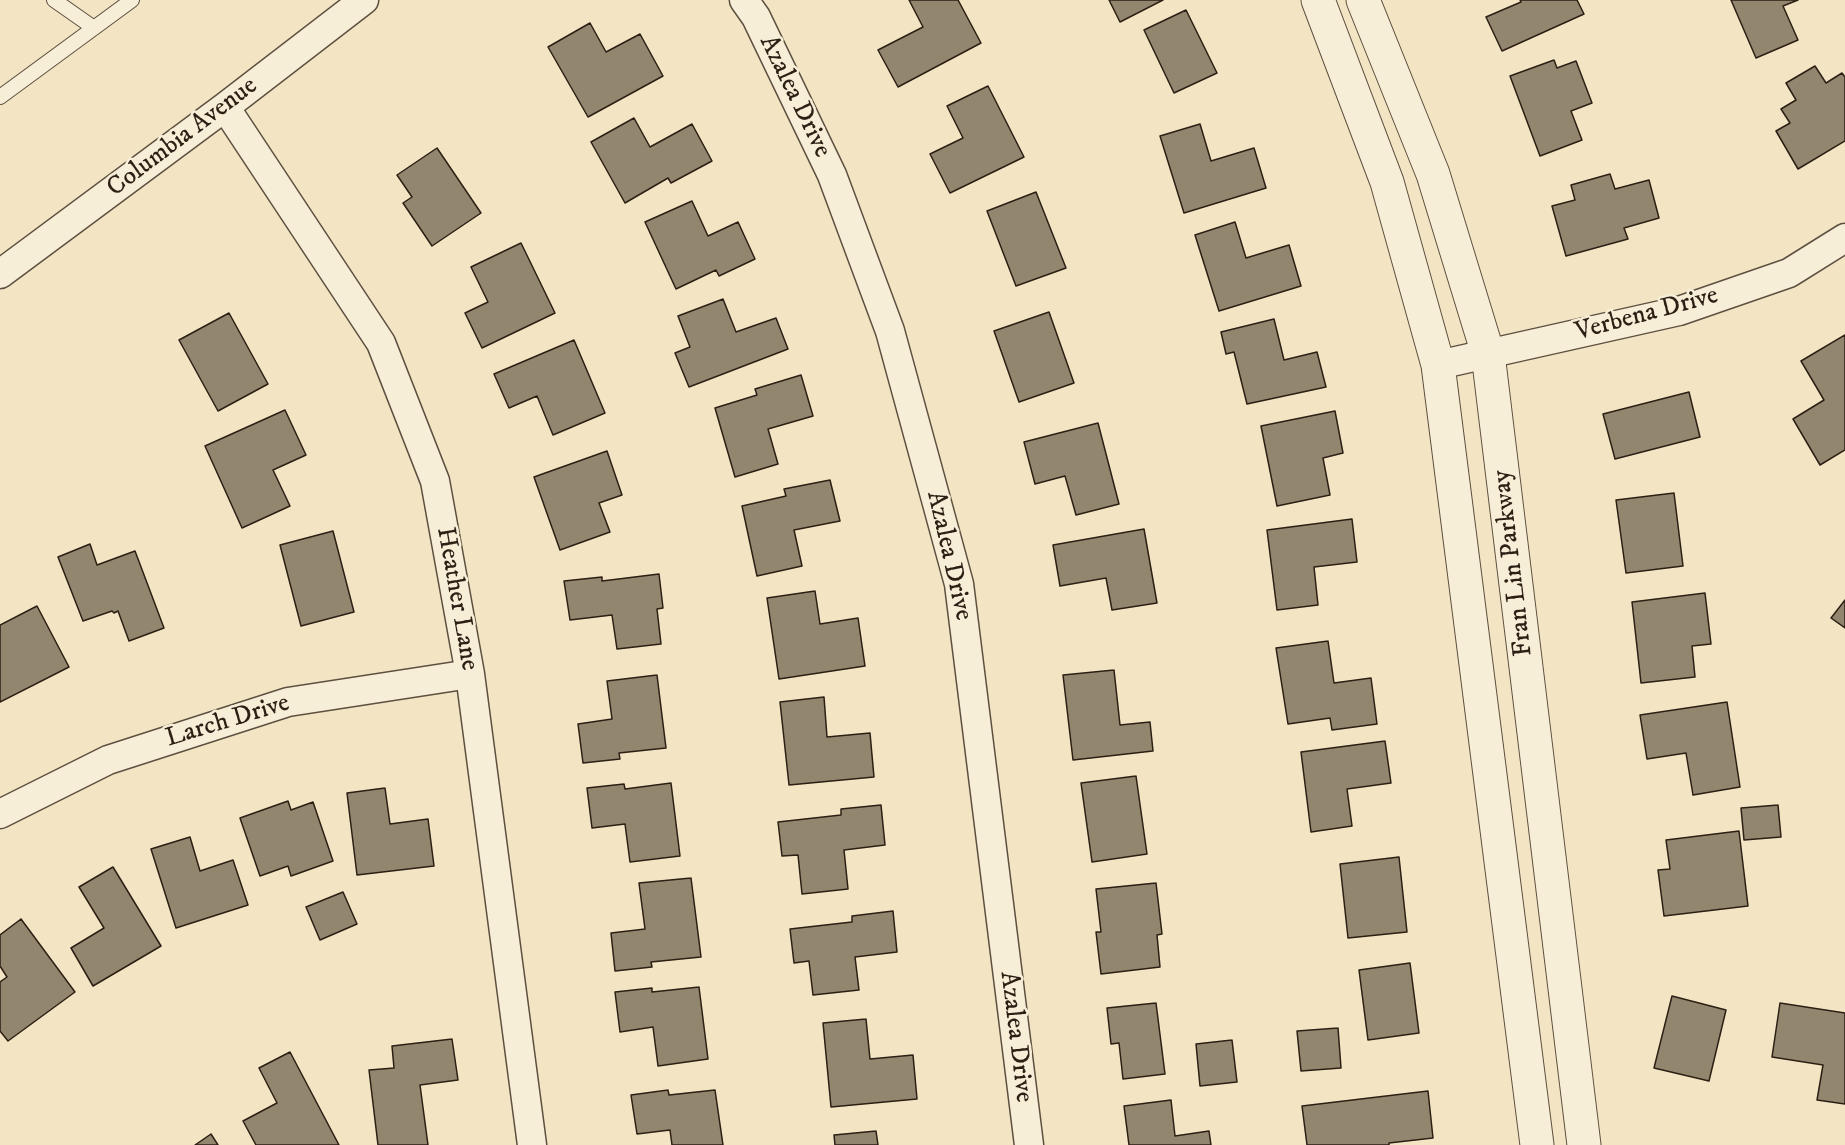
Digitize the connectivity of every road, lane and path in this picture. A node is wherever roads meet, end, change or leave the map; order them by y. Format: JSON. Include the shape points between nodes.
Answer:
{"nodes":[{"id":1,"x":54,"y":0,"type":"edge"},
{"id":2,"x":132,"y":0,"type":"edge"},
{"id":3,"x":364,"y":0,"type":"edge"},
{"id":4,"x":744,"y":0,"type":"edge"},
{"id":5,"x":1318,"y":0,"type":"edge"},
{"id":6,"x":1363,"y":0,"type":"edge"},
{"id":7,"x":94,"y":28,"type":"junction"},
{"id":8,"x":1,"y":94,"type":"edge"},
{"id":9,"x":225,"y":107,"type":"junction"},
{"id":10,"x":1845,"y":238,"type":"edge"},
{"id":11,"x":0,"y":274,"type":"edge"},
{"id":12,"x":1488,"y":354,"type":"junction"},
{"id":13,"x":1438,"y":365,"type":"junction"},
{"id":14,"x":470,"y":674,"type":"junction"},
{"id":15,"x":0,"y":814,"type":"edge"},
{"id":16,"x":532,"y":1145,"type":"edge"},
{"id":17,"x":1029,"y":1145,"type":"edge"},
{"id":18,"x":1537,"y":1145,"type":"edge"},
{"id":19,"x":1584,"y":1145,"type":"edge"}],
"edges":[{"from":1,"to":7,"type":"lane"},
{"from":2,"to":7,"type":"lane"},
{"from":3,"to":9,"type":"street","name":"Columbia Avenue"},
{"from":4,"to":17,"type":"street","name":"Azalea Drive","via":[[756,17],[832,175],[890,331],[959,584]]},
{"from":5,"to":13,"type":"street","name":"Fran Lin Parkway","via":[[1387,182]]},
{"from":6,"to":12,"type":"street","name":"Fran Lin Parkway","via":[[1433,174]]},
{"from":7,"to":8,"type":"lane"},
{"from":9,"to":11,"type":"street","name":"Columbia Avenue"},
{"from":9,"to":14,"type":"street","name":"Heather Lane","via":[[381,343],[435,481]]},
{"from":10,"to":12,"type":"street","name":"Verbena Drive","via":[[1789,273],[1679,311]]},
{"from":12,"to":13,"type":"street","name":"Verbena Drive"},
{"from":12,"to":19,"type":"street","name":"Fran Lin Parkway"},
{"from":13,"to":18,"type":"street","name":"Fran Lin Parkway"},
{"from":14,"to":15,"type":"street","name":"Larch Drive","via":[[288,702],[108,760]]},
{"from":14,"to":16,"type":"street","name":"Heather Lane"}]}
